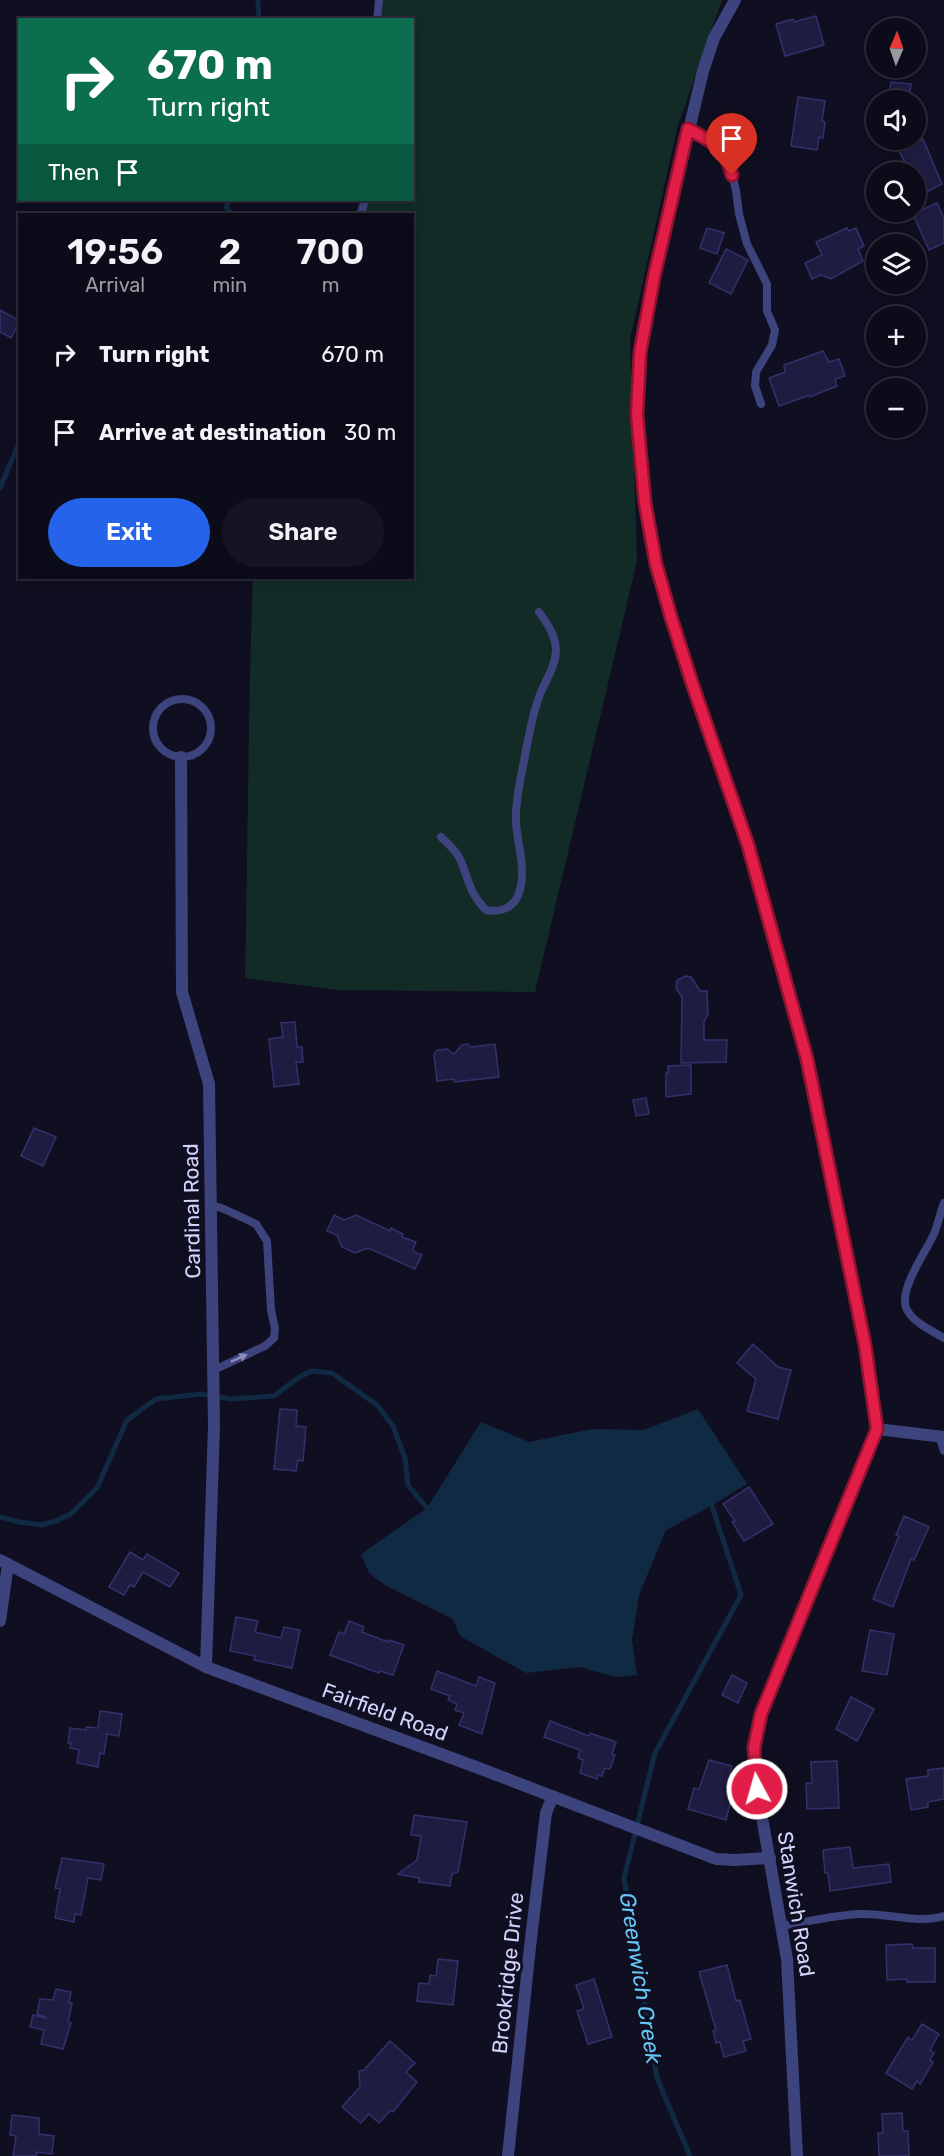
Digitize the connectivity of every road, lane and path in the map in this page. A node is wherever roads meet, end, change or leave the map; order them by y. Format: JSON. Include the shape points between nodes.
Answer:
{"nodes":[{"id":1,"x":379,"y":0,"type":"edge"},
{"id":2,"x":735,"y":0,"type":"edge"},
{"id":3,"x":377,"y":18,"type":"edge"},
{"id":4,"x":688,"y":129,"type":"junction"},
{"id":5,"x":761,"y":404,"type":"dead end"},
{"id":6,"x":538,"y":612,"type":"dead end"},
{"id":7,"x":181,"y":757,"type":"junction"},
{"id":8,"x":441,"y":837,"type":"dead end"},
{"id":9,"x":944,"y":1203,"type":"edge"},
{"id":10,"x":212,"y":1205,"type":"junction"},
{"id":11,"x":944,"y":1338,"type":"edge"},
{"id":12,"x":214,"y":1370,"type":"junction"},
{"id":13,"x":877,"y":1429,"type":"junction"},
{"id":14,"x":941,"y":1436,"type":"edge"},
{"id":15,"x":944,"y":1450,"type":"edge"},
{"id":16,"x":4,"y":1562,"type":"edge"},
{"id":17,"x":0,"y":1621,"type":"edge"},
{"id":18,"x":206,"y":1667,"type":"junction"},
{"id":19,"x":553,"y":1796,"type":"junction"},
{"id":20,"x":770,"y":1858,"type":"junction"},
{"id":21,"x":944,"y":1916,"type":"edge"},
{"id":22,"x":782,"y":1926,"type":"junction"},
{"id":23,"x":508,"y":2156,"type":"edge"},
{"id":24,"x":797,"y":2156,"type":"edge"}],
"edges":[{"from":1,"to":3,"type":"lane"},
{"from":2,"to":4,"type":"street","via":[[714,38]]},
{"from":4,"to":5,"type":"lane","via":[[716,144],[728,159],[747,244],[767,284],[767,311],[775,330],[772,345],[756,372],[755,386]]},
{"from":4,"to":13,"type":"street","via":[[640,353],[637,415],[645,503],[656,564],[674,626],[748,845],[806,1052],[865,1345]]},
{"from":6,"to":8,"type":"lane","via":[[551,629],[556,648],[532,718],[521,774],[515,811],[523,861],[519,894],[512,904],[502,910],[486,910],[470,890],[453,848]]},
{"from":7,"to":7,"type":"lane","via":[[191,756],[206,744],[211,725],[203,707],[176,699],[159,708],[152,726],[157,744],[171,756]]},
{"from":7,"to":10,"type":"street","name":"Cardinal Road","via":[[182,992],[209,1084]]},
{"from":9,"to":11,"type":"lane","via":[[904,1298],[907,1311],[916,1320]]},
{"from":10,"to":12,"type":"street","name":"Cardinal Road"},
{"from":12,"to":10,"type":"lane","one_way":true,"via":[[265,1346],[274,1338],[275,1329],[267,1241],[256,1224]]},
{"from":12,"to":18,"type":"street","name":"Cardinal Road"},
{"from":13,"to":14,"type":"street"},
{"from":13,"to":20,"type":"street","name":"Stanwich Road","via":[[757,1726],[755,1774]]},
{"from":14,"to":15,"type":"lane"},
{"from":16,"to":17,"type":"street"},
{"from":16,"to":18,"type":"street","name":"Fairfield Road"},
{"from":18,"to":19,"type":"street","name":"Fairfield Road"},
{"from":19,"to":20,"type":"street","name":"Fairfield Road","via":[[725,1860]]},
{"from":19,"to":23,"type":"street","name":"Brookridge Drive","via":[[546,1814],[539,1869]]},
{"from":20,"to":22,"type":"street","name":"Stanwich Road"},
{"from":21,"to":22,"type":"lane","via":[[930,1920],[858,1914]]},
{"from":22,"to":24,"type":"street","name":"Stanwich Road","via":[[789,1981]]}]}
